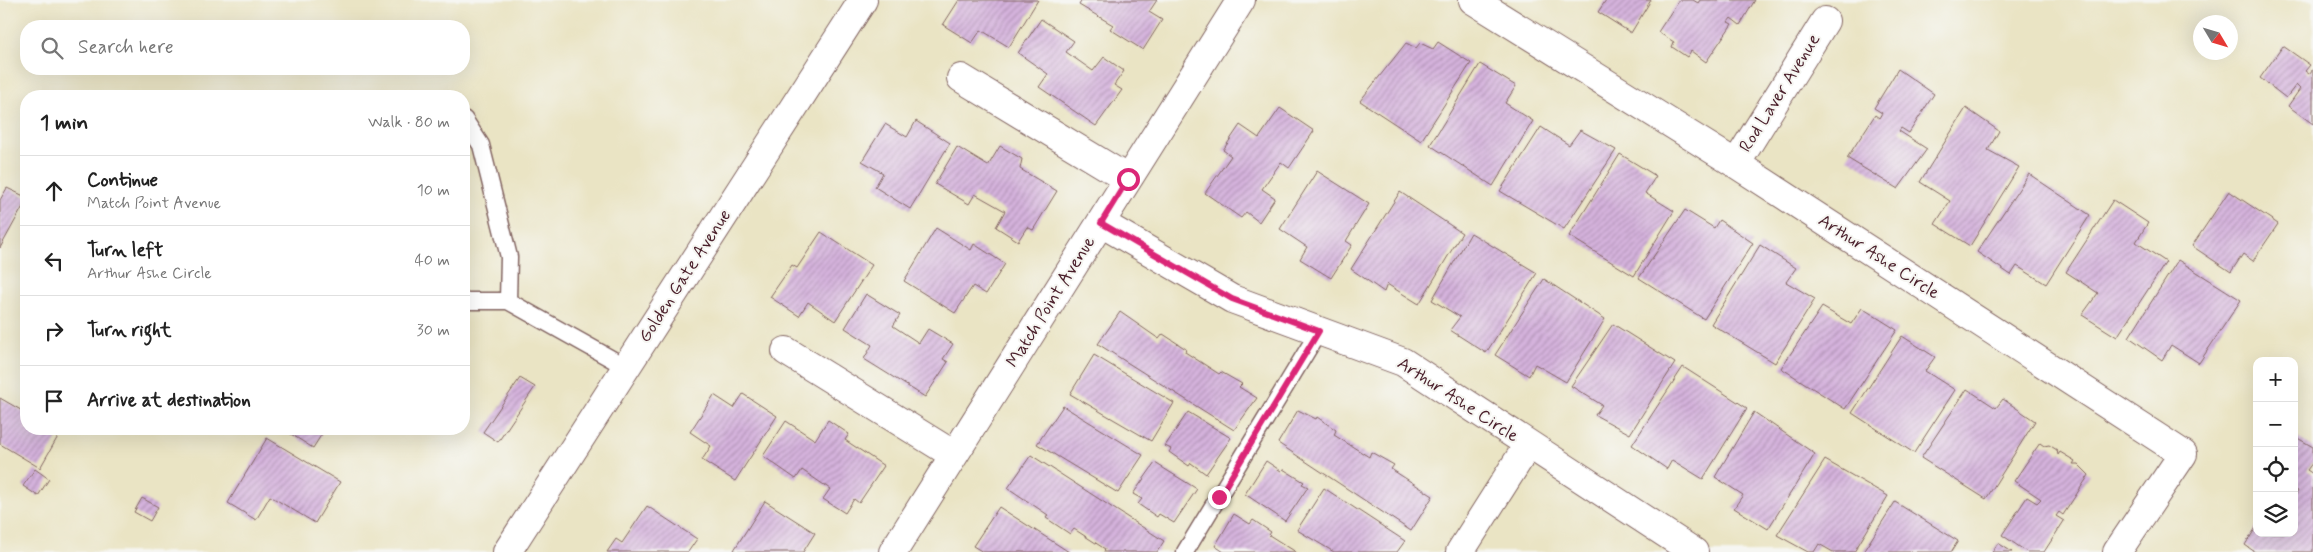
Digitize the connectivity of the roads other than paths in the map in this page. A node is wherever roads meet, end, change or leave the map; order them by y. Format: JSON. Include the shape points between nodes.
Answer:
{"nodes":[{"id":1,"x":863,"y":0,"type":"edge"},
{"id":2,"x":1241,"y":0,"type":"edge"},
{"id":3,"x":1473,"y":0,"type":"edge"},
{"id":4,"x":1825,"y":21,"type":"dead end"},
{"id":5,"x":961,"y":78,"type":"dead end"},
{"id":6,"x":470,"y":128,"type":"edge"},
{"id":7,"x":1736,"y":164,"type":"junction"},
{"id":8,"x":1128,"y":179,"type":"junction"},
{"id":9,"x":1101,"y":223,"type":"junction"},
{"id":10,"x":508,"y":301,"type":"junction"},
{"id":11,"x":470,"y":302,"type":"edge"},
{"id":12,"x":1319,"y":331,"type":"junction"},
{"id":13,"x":786,"y":351,"type":"dead end"},
{"id":14,"x":626,"y":367,"type":"junction"},
{"id":15,"x":1528,"y":445,"type":"junction"},
{"id":16,"x":954,"y":455,"type":"junction"},
{"id":17,"x":507,"y":552,"type":"edge"},
{"id":18,"x":893,"y":552,"type":"edge"},
{"id":19,"x":1185,"y":552,"type":"edge"},
{"id":20,"x":1460,"y":552,"type":"edge"},
{"id":21,"x":1694,"y":552,"type":"edge"},
{"id":22,"x":2117,"y":552,"type":"edge"}],
"edges":[{"from":1,"to":14,"type":"street","name":"Golden Gate Avenue"},
{"from":2,"to":8,"type":"street","name":"Match Point Avenue"},
{"from":3,"to":7,"type":"street","name":"Arthur Ashe Circle"},
{"from":4,"to":7,"type":"street","name":"Rod Laver Avenue"},
{"from":5,"to":8,"type":"street"},
{"from":6,"to":10,"type":"lane","via":[[481,145],[509,257]]},
{"from":7,"to":22,"type":"street","name":"Arthur Ashe Circle","via":[[2183,454]]},
{"from":8,"to":9,"type":"street","name":"Match Point Avenue"},
{"from":9,"to":12,"type":"street","name":"Arthur Ashe Circle","via":[[1232,299]]},
{"from":9,"to":16,"type":"street","name":"Match Point Avenue"},
{"from":10,"to":11,"type":"lane"},
{"from":10,"to":14,"type":"lane"},
{"from":12,"to":15,"type":"street","name":"Arthur Ashe Circle","via":[[1403,362]]},
{"from":12,"to":19,"type":"lane"},
{"from":13,"to":16,"type":"street"},
{"from":14,"to":17,"type":"street","name":"Golden Gate Avenue"},
{"from":15,"to":20,"type":"street"},
{"from":15,"to":21,"type":"street","name":"Arthur Ashe Circle"},
{"from":16,"to":18,"type":"street","name":"Match Point Avenue"}]}
